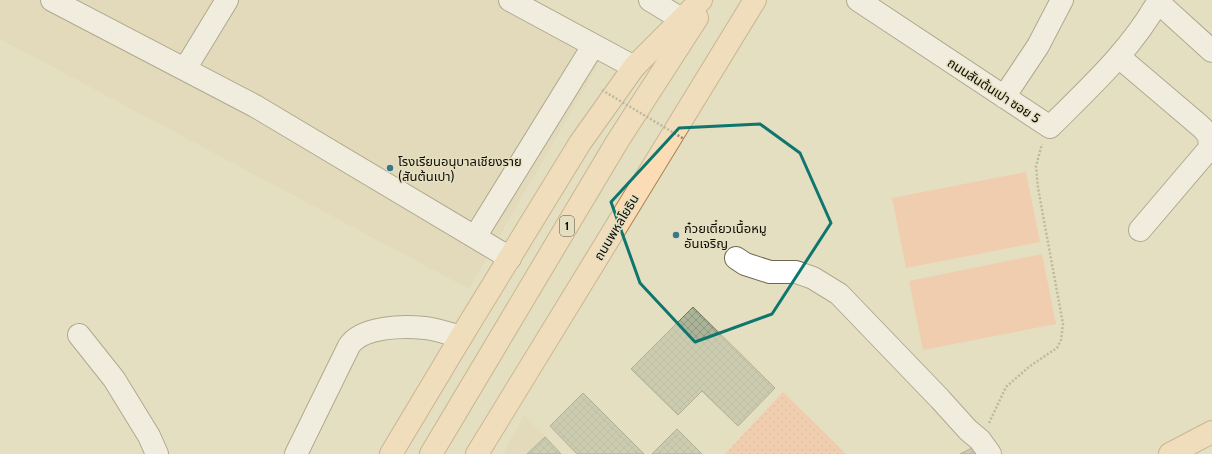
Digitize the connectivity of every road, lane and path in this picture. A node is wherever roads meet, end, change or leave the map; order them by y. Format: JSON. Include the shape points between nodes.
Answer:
{"nodes":[{"id":1,"x":227,"y":0,"type":"edge"},
{"id":2,"x":510,"y":0,"type":"edge"},
{"id":3,"x":650,"y":0,"type":"edge"},
{"id":4,"x":701,"y":0,"type":"edge"},
{"id":5,"x":708,"y":0,"type":"edge"},
{"id":6,"x":755,"y":0,"type":"edge"},
{"id":7,"x":858,"y":0,"type":"edge"},
{"id":8,"x":1062,"y":0,"type":"edge"},
{"id":9,"x":1158,"y":1,"type":"edge"},
{"id":10,"x":63,"y":2,"type":"edge"},
{"id":11,"x":683,"y":20,"type":"junction"},
{"id":12,"x":593,"y":46,"type":"junction"},
{"id":13,"x":1212,"y":51,"type":"edge"},
{"id":14,"x":1119,"y":57,"type":"junction"},
{"id":15,"x":634,"y":68,"type":"junction"},
{"id":16,"x":184,"y":69,"type":"junction"},
{"id":17,"x":602,"y":90,"type":"dead end"},
{"id":18,"x":1004,"y":97,"type":"junction"},
{"id":19,"x":1050,"y":127,"type":"junction"},
{"id":20,"x":684,"y":139,"type":"dead end"},
{"id":21,"x":1140,"y":230,"type":"dead end"},
{"id":22,"x":475,"y":237,"type":"junction"},
{"id":23,"x":510,"y":258,"type":"junction"},
{"id":24,"x":736,"y":258,"type":"dead end"},
{"id":25,"x":79,"y":335,"type":"dead end"},
{"id":26,"x":461,"y":336,"type":"junction"},
{"id":27,"x":1212,"y":432,"type":"edge"},
{"id":28,"x":985,"y":447,"type":"edge"},
{"id":29,"x":157,"y":454,"type":"edge"},
{"id":30,"x":296,"y":454,"type":"edge"},
{"id":31,"x":391,"y":454,"type":"edge"},
{"id":32,"x":431,"y":454,"type":"edge"},
{"id":33,"x":477,"y":454,"type":"edge"},
{"id":34,"x":1170,"y":454,"type":"edge"}],
"edges":[{"from":1,"to":16,"type":"street"},
{"from":2,"to":12,"type":"street"},
{"from":3,"to":11,"type":"street"},
{"from":4,"to":11,"type":"main road"},
{"from":5,"to":32,"type":"main road","number":"1","via":[[618,142]]},
{"from":6,"to":33,"type":"main road","name":"ถนนพหลโยธิน"},
{"from":7,"to":18,"type":"street","name":"ถนนสันต้นเปา ซอย 5"},
{"from":8,"to":18,"type":"street","via":[[1038,46]]},
{"from":9,"to":13,"type":"street"},
{"from":9,"to":14,"type":"street","name":"ถนนสันต้นเปา ซอย 5","via":[[1136,37]]},
{"from":10,"to":16,"type":"street"},
{"from":11,"to":15,"type":"main road"},
{"from":12,"to":15,"type":"street"},
{"from":12,"to":22,"type":"street"},
{"from":14,"to":19,"type":"street","name":"ถนนสันต้นเปา ซอย 5"},
{"from":14,"to":21,"type":"street","via":[[1208,134],[1210,140],[1209,149]]},
{"from":15,"to":23,"type":"main road","via":[[580,143]]},
{"from":16,"to":22,"type":"street","via":[[255,106]]},
{"from":17,"to":20,"type":"path","bridge":true},
{"from":18,"to":19,"type":"street","name":"ถนนสันต้นเปา ซอย 5"},
{"from":19,"to":28,"type":"path","via":[[1036,166],[1063,324],[1062,340],[1057,348],[1030,366],[1006,387]]},
{"from":22,"to":23,"type":"street"},
{"from":23,"to":26,"type":"main road"},
{"from":24,"to":28,"type":"street","via":[[745,264],[770,272],[796,272],[813,278],[839,294]]},
{"from":25,"to":29,"type":"street","via":[[114,379],[149,436]]},
{"from":26,"to":30,"type":"street","via":[[426,328],[388,327],[363,334],[356,339],[349,346]]},
{"from":26,"to":31,"type":"main road"},
{"from":27,"to":34,"type":"main road"}]}
